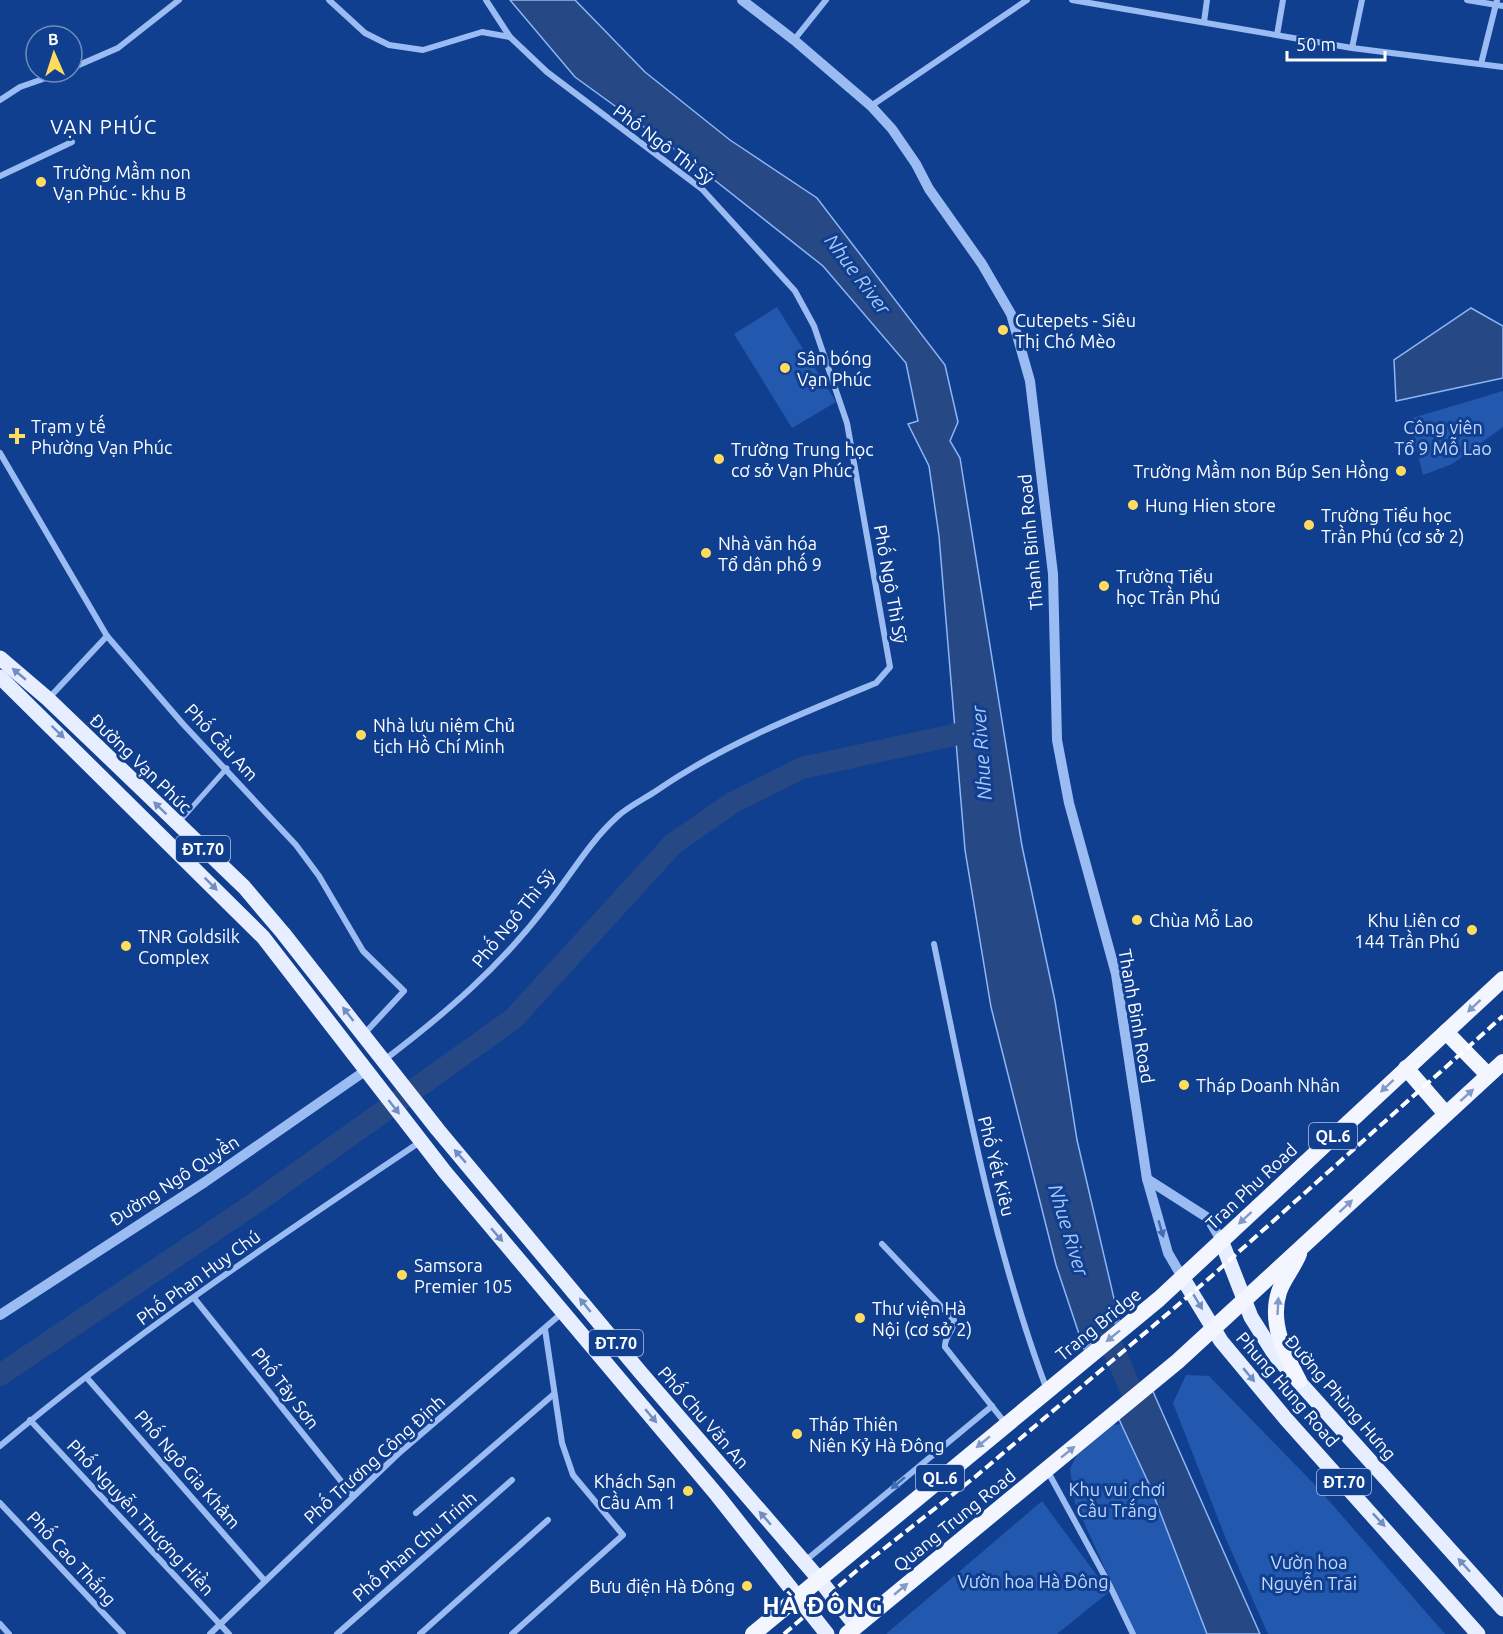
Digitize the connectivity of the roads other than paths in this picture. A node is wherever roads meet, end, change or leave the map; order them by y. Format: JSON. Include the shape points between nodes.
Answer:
{"nodes":[{"id":1,"x":179,"y":0,"type":"edge"},
{"id":2,"x":329,"y":0,"type":"edge"},
{"id":3,"x":486,"y":0,"type":"edge"},
{"id":4,"x":742,"y":0,"type":"edge"},
{"id":5,"x":826,"y":0,"type":"edge"},
{"id":6,"x":1027,"y":0,"type":"edge"},
{"id":7,"x":1072,"y":0,"type":"edge"},
{"id":8,"x":1207,"y":0,"type":"edge"},
{"id":9,"x":1283,"y":0,"type":"edge"},
{"id":10,"x":1362,"y":0,"type":"edge"},
{"id":11,"x":1467,"y":0,"type":"edge"},
{"id":12,"x":1498,"y":4,"type":"edge"},
{"id":13,"x":1204,"y":22,"type":"junction"},
{"id":14,"x":1277,"y":35,"type":"junction"},
{"id":15,"x":510,"y":37,"type":"junction"},
{"id":16,"x":794,"y":40,"type":"junction"},
{"id":17,"x":1352,"y":48,"type":"junction"},
{"id":18,"x":84,"y":63,"type":"edge"},
{"id":19,"x":1481,"y":64,"type":"junction"},
{"id":20,"x":1503,"y":67,"type":"edge"},
{"id":21,"x":29,"y":84,"type":"edge"},
{"id":22,"x":0,"y":100,"type":"edge"},
{"id":23,"x":871,"y":106,"type":"junction"},
{"id":24,"x":72,"y":142,"type":"dead end"},
{"id":25,"x":0,"y":176,"type":"edge"},
{"id":26,"x":0,"y":453,"type":"edge"},
{"id":27,"x":107,"y":636,"type":"junction"},
{"id":28,"x":0,"y":658,"type":"edge"},
{"id":29,"x":0,"y":677,"type":"edge"},
{"id":30,"x":48,"y":699,"type":"junction"},
{"id":31,"x":224,"y":771,"type":"junction"},
{"id":32,"x":176,"y":824,"type":"junction"},
{"id":33,"x":934,"y":944,"type":"dead end"},
{"id":34,"x":306,"y":962,"type":"junction"},
{"id":35,"x":292,"y":974,"type":"junction"},
{"id":36,"x":1503,"y":979,"type":"edge"},
{"id":37,"x":1446,"y":1032,"type":"junction"},
{"id":38,"x":364,"y":1035,"type":"junction"},
{"id":39,"x":1503,"y":1062,"type":"edge"},
{"id":40,"x":386,"y":1064,"type":"junction"},
{"id":41,"x":1406,"y":1068,"type":"junction"},
{"id":42,"x":368,"y":1075,"type":"junction"},
{"id":43,"x":1488,"y":1075,"type":"junction"},
{"id":44,"x":1446,"y":1114,"type":"junction"},
{"id":45,"x":435,"y":1126,"type":"junction"},
{"id":46,"x":418,"y":1138,"type":"junction"},
{"id":47,"x":1147,"y":1179,"type":"junction"},
{"id":48,"x":491,"y":1191,"type":"junction"},
{"id":49,"x":472,"y":1206,"type":"junction"},
{"id":50,"x":1221,"y":1240,"type":"junction"},
{"id":51,"x":882,"y":1244,"type":"dead end"},
{"id":52,"x":1303,"y":1246,"type":"junction"},
{"id":53,"x":1182,"y":1277,"type":"junction"},
{"id":54,"x":194,"y":1298,"type":"junction"},
{"id":55,"x":1158,"y":1299,"type":"joint"},
{"id":56,"x":1245,"y":1300,"type":"junction"},
{"id":57,"x":564,"y":1312,"type":"junction"},
{"id":58,"x":0,"y":1315,"type":"edge"},
{"id":59,"x":1214,"y":1328,"type":"junction"},
{"id":60,"x":544,"y":1329,"type":"junction"},
{"id":61,"x":641,"y":1373,"type":"junction"},
{"id":62,"x":87,"y":1378,"type":"junction"},
{"id":63,"x":1299,"y":1381,"type":"junction"},
{"id":64,"x":625,"y":1386,"type":"junction"},
{"id":65,"x":1047,"y":1390,"type":"junction"},
{"id":66,"x":554,"y":1394,"type":"junction"},
{"id":67,"x":992,"y":1406,"type":"junction"},
{"id":68,"x":30,"y":1420,"type":"junction"},
{"id":69,"x":1006,"y":1424,"type":"junction"},
{"id":70,"x":0,"y":1446,"type":"edge"},
{"id":71,"x":1046,"y":1469,"type":"junction"},
{"id":72,"x":512,"y":1480,"type":"dead end"},
{"id":73,"x":353,"y":1497,"type":"junction"},
{"id":74,"x":0,"y":1503,"type":"edge"},
{"id":75,"x":416,"y":1513,"type":"dead end"},
{"id":76,"x":548,"y":1520,"type":"dead end"},
{"id":77,"x":803,"y":1562,"type":"junction"},
{"id":78,"x":785,"y":1577,"type":"junction"},
{"id":79,"x":819,"y":1579,"type":"junction"},
{"id":80,"x":266,"y":1581,"type":"junction"},
{"id":81,"x":799,"y":1595,"type":"junction"},
{"id":82,"x":1503,"y":1609,"type":"edge"},
{"id":83,"x":220,"y":1623,"type":"junction"},
{"id":84,"x":0,"y":1624,"type":"edge"},
{"id":85,"x":855,"y":1631,"type":"edge"},
{"id":86,"x":9,"y":1634,"type":"edge"},
{"id":87,"x":123,"y":1634,"type":"edge"},
{"id":88,"x":210,"y":1634,"type":"edge"},
{"id":89,"x":229,"y":1634,"type":"edge"},
{"id":90,"x":337,"y":1634,"type":"edge"},
{"id":91,"x":420,"y":1634,"type":"edge"},
{"id":92,"x":512,"y":1634,"type":"edge"},
{"id":93,"x":753,"y":1634,"type":"edge"},
{"id":94,"x":827,"y":1634,"type":"edge"},
{"id":95,"x":1133,"y":1634,"type":"edge"},
{"id":96,"x":1478,"y":1634,"type":"edge"}],
"edges":[{"from":1,"to":18,"type":"street","via":[[118,48]]},
{"from":2,"to":15,"type":"street","via":[[365,33],[389,45],[423,50],[482,32]]},
{"from":3,"to":15,"type":"street","name":"Phố Ngô Thì Sỹ"},
{"from":4,"to":16,"type":"street","name":"Thanh Binh Road"},
{"from":5,"to":16,"type":"street"},
{"from":6,"to":23,"type":"street"},
{"from":7,"to":13,"type":"street"},
{"from":8,"to":13,"type":"street"},
{"from":9,"to":14,"type":"street"},
{"from":10,"to":17,"type":"street"},
{"from":11,"to":12,"type":"street"},
{"from":12,"to":19,"type":"street"},
{"from":13,"to":14,"type":"street"},
{"from":14,"to":17,"type":"street"},
{"from":15,"to":40,"type":"street","name":"Phố Ngô Thì Sỹ","via":[[588,105],[702,189],[795,291],[814,326],[847,423],[890,667],[876,683],[731,744],[619,816],[580,858],[548,904],[487,976]]},
{"from":16,"to":23,"type":"street","name":"Thanh Binh Road"},
{"from":17,"to":19,"type":"street"},
{"from":19,"to":20,"type":"street"},
{"from":21,"to":22,"type":"street"},
{"from":23,"to":47,"type":"street","name":"Thanh Binh Road","via":[[916,164],[1007,305],[1030,381],[1053,574],[1057,740],[1069,803],[1116,974]]},
{"from":24,"to":25,"type":"street"},
{"from":26,"to":27,"type":"street","name":"Phố Cầu Am"},
{"from":27,"to":30,"type":"street"},
{"from":27,"to":31,"type":"street","name":"Phố Cầu Am"},
{"from":30,"to":28,"type":"main road","name":"Đường Vạn Phúc","number":"ĐT.70","one_way":true},
{"from":29,"to":35,"type":"main road","name":"Đường Vạn Phúc","number":"ĐT.70","one_way":true,"via":[[256,929]]},
{"from":32,"to":30,"type":"main road","name":"Đường Vạn Phúc","number":"ĐT.70","one_way":true},
{"from":31,"to":32,"type":"street"},
{"from":31,"to":38,"type":"street","name":"Phố Cầu Am","via":[[296,845],[363,951],[404,991]]},
{"from":32,"to":34,"type":"main road","name":"Đường Vạn Phúc","number":"ĐT.70","via":[[244,887]]},
{"from":33,"to":65,"type":"street","name":"Phố Yết Kiêu","via":[[972,1133],[1021,1315]]},
{"from":34,"to":35,"type":"main road"},
{"from":38,"to":34,"type":"main road","name":"Đường Vạn Phúc","number":"ĐT.70","one_way":true},
{"from":35,"to":42,"type":"main road","name":"Đường Vạn Phúc","number":"ĐT.70"},
{"from":36,"to":37,"type":"highway","name":"Tran Phu Road","number":"QL.6","one_way":true},
{"from":37,"to":41,"type":"highway","name":"Tran Phu Road","number":"QL.6"},
{"from":37,"to":43,"type":"highway"},
{"from":38,"to":40,"type":"main road","name":"Đường Vạn Phúc","number":"ĐT.70"},
{"from":39,"to":43,"type":"highway"},
{"from":40,"to":45,"type":"main road","number":"ĐT.70"},
{"from":41,"to":44,"type":"highway"},
{"from":41,"to":50,"type":"highway","name":"Tran Phu Road","number":"QL.6","one_way":true},
{"from":42,"to":46,"type":"main road","number":"ĐT.70","one_way":true},
{"from":42,"to":58,"type":"street","name":"Đường Ngô Quyền"},
{"from":44,"to":43,"type":"highway","one_way":true},
{"from":52,"to":44,"type":"highway","one_way":true},
{"from":45,"to":46,"type":"main road","via":[[436,1143]]},
{"from":48,"to":45,"type":"main road","name":"Phố Chu Văn An","number":"ĐT.70","one_way":true},
{"from":46,"to":49,"type":"main road","number":"ĐT.70"},
{"from":46,"to":54,"type":"street","name":"Phố Phan Huy Chú"},
{"from":47,"to":50,"type":"street","via":[[1208,1218]]},
{"from":47,"to":53,"type":"street","name":"Thanh Binh Road","one_way":true,"via":[[1168,1252]]},
{"from":48,"to":49,"type":"main road","via":[[476,1192]]},
{"from":61,"to":48,"type":"main road","name":"Phố Chu Văn An","number":"ĐT.70","one_way":true},
{"from":49,"to":57,"type":"main road","number":"ĐT.70","one_way":true},
{"from":50,"to":53,"type":"highway","name":"Tran Phu Road","number":"QL.6"},
{"from":50,"to":56,"type":"main road","name":"Đường Phùng Hưng","number":"ĐT.70"},
{"from":51,"to":67,"type":"street","via":[[954,1320],[945,1347]]},
{"from":52,"to":56,"type":"highway"},
{"from":63,"to":52,"type":"highway","one_way":true,"via":[[1281,1348],[1276,1304],[1279,1290]]},
{"from":53,"to":55,"type":"highway","name":"Tran Phu Road","number":"QL.6"},
{"from":53,"to":59,"type":"main road","number":"ĐT.70","one_way":true},
{"from":54,"to":62,"type":"street","name":"Phố Phan Huy Chú"},
{"from":54,"to":73,"type":"street","name":"Phố Tây Sơn"},
{"from":55,"to":65,"type":"highway","name":"Trang Bridge","number":"QL.6","one_way":true},
{"from":56,"to":59,"type":"highway"},
{"from":56,"to":63,"type":"main road","name":"Đường Phùng Hưng","number":"ĐT.70","via":[[1275,1355]]},
{"from":57,"to":60,"type":"street","name":"Phố Trương Công Định"},
{"from":57,"to":64,"type":"main road","number":"ĐT.70"},
{"from":71,"to":59,"type":"highway","name":"Quang Trung Road","one_way":true},
{"from":59,"to":96,"type":"main road","name":"Phung Hung Road","number":"ĐT.70","one_way":true,"via":[[1286,1419]]},
{"from":60,"to":66,"type":"street"},
{"from":60,"to":73,"type":"street","name":"Phố Trương Công Định"},
{"from":61,"to":64,"type":"main road"},
{"from":77,"to":61,"type":"main road","name":"Phố Chu Văn An","number":"ĐT.70","one_way":true},
{"from":62,"to":68,"type":"street","name":"Phố Phan Huy Chú"},
{"from":62,"to":80,"type":"street","name":"Phố Ngô Gia Khảm"},
{"from":82,"to":63,"type":"main road","name":"Đường Phùng Hưng","number":"ĐT.70","one_way":true},
{"from":64,"to":78,"type":"main road","number":"ĐT.70","one_way":true},
{"from":65,"to":69,"type":"highway","number":"QL.6"},
{"from":66,"to":75,"type":"street"},
{"from":66,"to":92,"type":"street","via":[[562,1443],[573,1475],[623,1535]]},
{"from":67,"to":69,"type":"street"},
{"from":67,"to":77,"type":"street","one_way":true},
{"from":68,"to":70,"type":"street","name":"Phố Phan Huy Chú"},
{"from":68,"to":83,"type":"street","name":"Phố Nguyễn Thượng Hiền"},
{"from":69,"to":79,"type":"highway","number":"QL.6","one_way":true},
{"from":85,"to":71,"type":"highway","name":"Quang Trung Road","one_way":true},
{"from":71,"to":95,"type":"street"},
{"from":72,"to":90,"type":"street","name":"Phố Phan Chu Trinh"},
{"from":73,"to":80,"type":"street","name":"Phố Trương Công Định"},
{"from":74,"to":87,"type":"street","name":"Phố Cao Thắng"},
{"from":76,"to":91,"type":"street"},
{"from":77,"to":78,"type":"main road"},
{"from":77,"to":79,"type":"main road","name":"Phố Chu Văn An","number":"ĐT.70"},
{"from":78,"to":81,"type":"main road","number":"ĐT.70"},
{"from":79,"to":81,"type":"highway","number":"QL.6"},
{"from":79,"to":85,"type":"main road","name":"Phố Chu Văn An","number":"ĐT.70"},
{"from":80,"to":83,"type":"street","name":"Phố Trương Công Định"},
{"from":81,"to":93,"type":"highway","number":"QL.6"},
{"from":81,"to":94,"type":"main road","number":"ĐT.70"},
{"from":83,"to":88,"type":"street","name":"Phố Trương Công Định"},
{"from":83,"to":89,"type":"street","name":"Phố Nguyễn Thượng Hiền"},
{"from":84,"to":86,"type":"street"}]}
